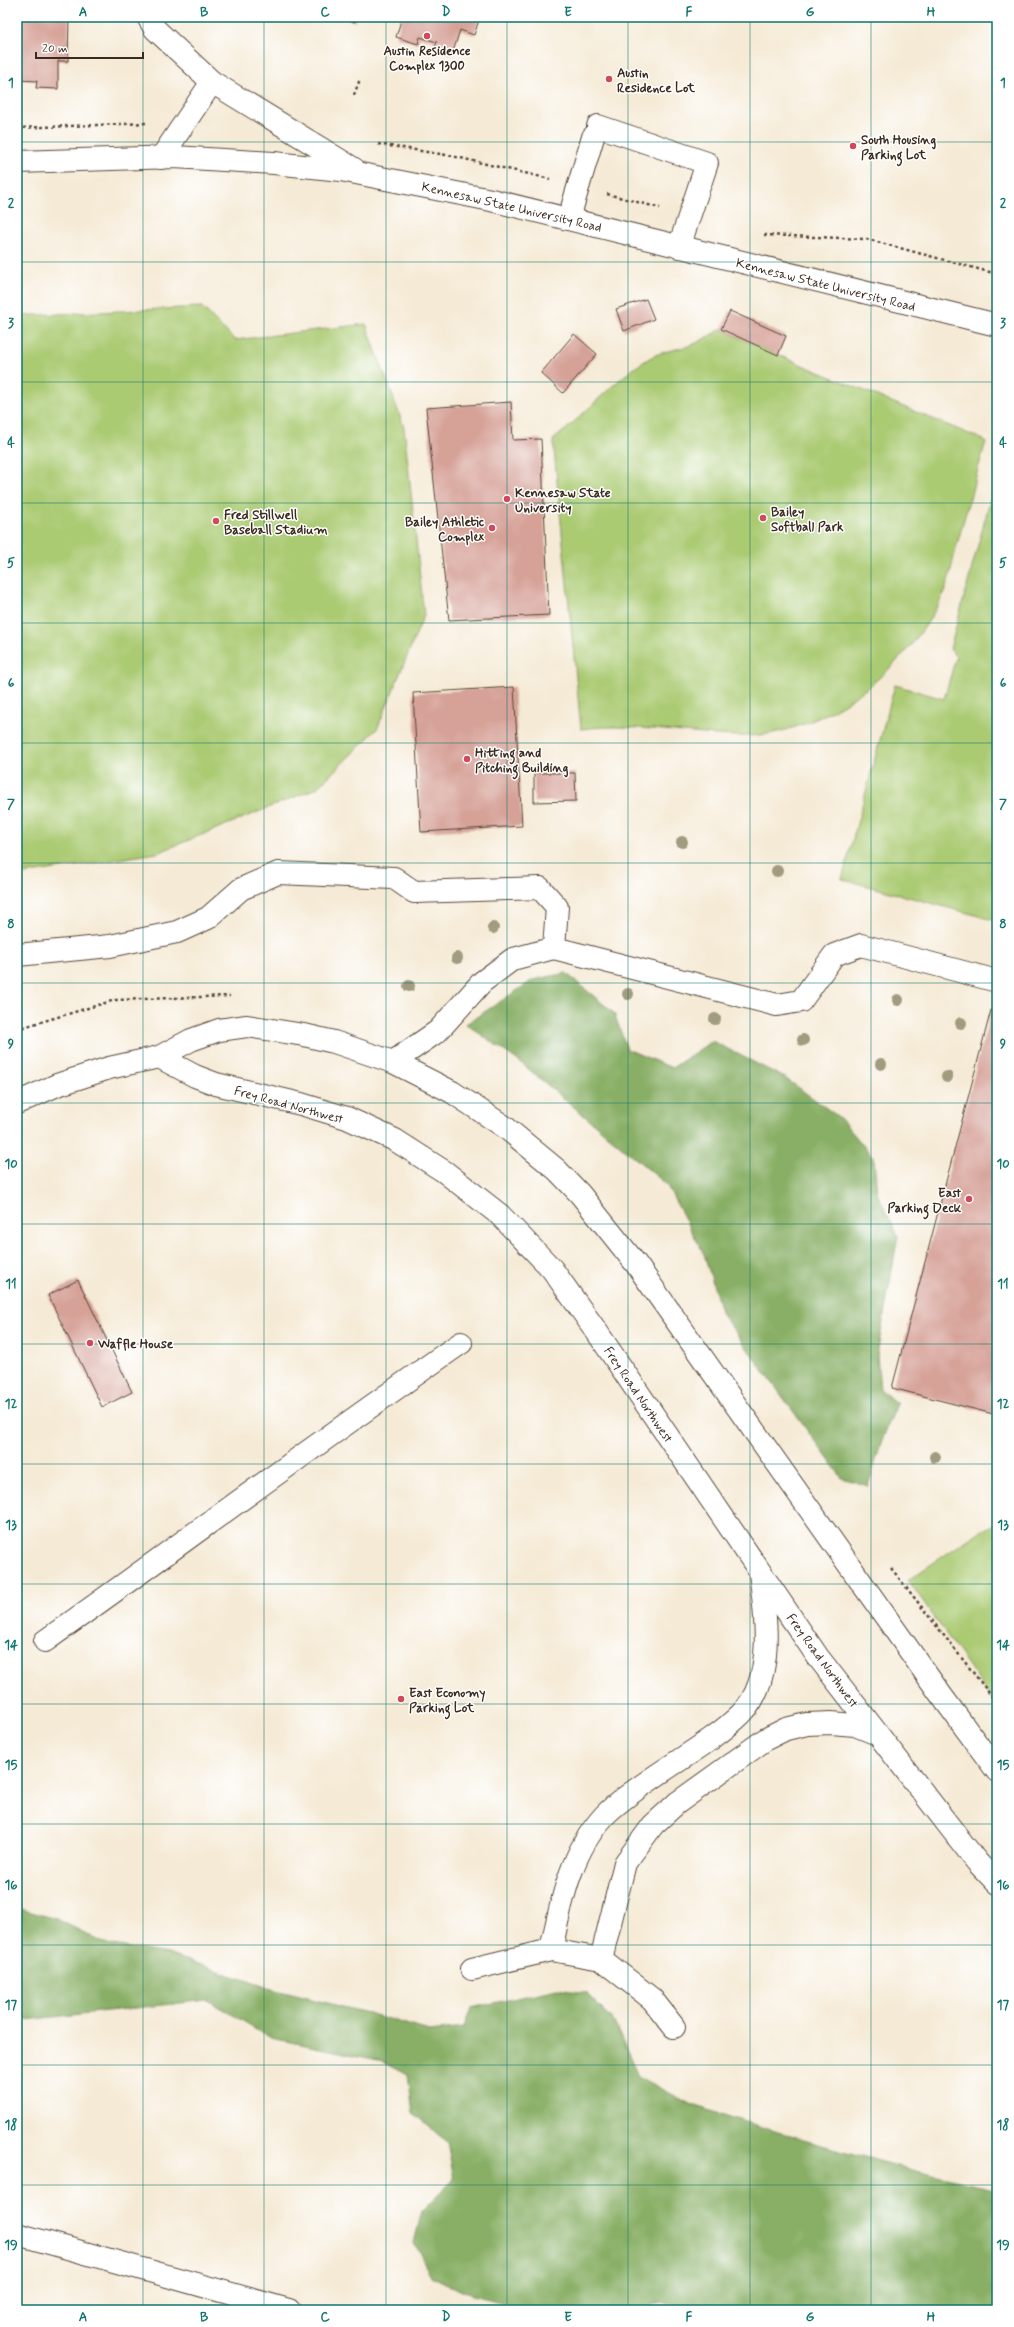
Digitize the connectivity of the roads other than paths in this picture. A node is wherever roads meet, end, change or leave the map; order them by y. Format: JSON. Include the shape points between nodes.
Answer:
{"nodes":[{"id":1,"x":148,"y":17,"type":"edge"},
{"id":2,"x":212,"y":82,"type":"junction"},
{"id":3,"x":161,"y":158,"type":"junction"},
{"id":4,"x":17,"y":162,"type":"edge"},
{"id":5,"x":364,"y":174,"type":"junction"},
{"id":6,"x":569,"y":218,"type":"junction"},
{"id":7,"x":679,"y":247,"type":"junction"},
{"id":8,"x":997,"y":325,"type":"edge"},
{"id":9,"x":554,"y":948,"type":"junction"},
{"id":10,"x":17,"y":955,"type":"edge"},
{"id":11,"x":997,"y":981,"type":"edge"},
{"id":12,"x":159,"y":1057,"type":"junction"},
{"id":13,"x":393,"y":1062,"type":"junction"},
{"id":14,"x":17,"y":1103,"type":"edge"},
{"id":15,"x":461,"y":1344,"type":"dead end"},
{"id":16,"x":760,"y":1573,"type":"junction"},
{"id":17,"x":45,"y":1641,"type":"dead end"},
{"id":18,"x":878,"y":1734,"type":"junction"},
{"id":19,"x":997,"y":1771,"type":"edge"},
{"id":20,"x":997,"y":1883,"type":"edge"},
{"id":21,"x":551,"y":1950,"type":"junction"},
{"id":22,"x":600,"y":1959,"type":"junction"},
{"id":23,"x":472,"y":1969,"type":"dead end"},
{"id":24,"x":674,"y":2027,"type":"dead end"},
{"id":25,"x":17,"y":2234,"type":"edge"},
{"id":26,"x":289,"y":2310,"type":"edge"}],
"edges":[{"from":1,"to":2,"type":"main road","via":[[155,29]]},
{"from":2,"to":3,"type":"main road"},
{"from":2,"to":5,"type":"main road"},
{"from":3,"to":4,"type":"main road","name":"Kennesaw State University Road"},
{"from":3,"to":5,"type":"main road","name":"Kennesaw State University Road","via":[[274,163]]},
{"from":5,"to":6,"type":"main road","name":"Kennesaw State University Road"},
{"from":6,"to":7,"type":"main road","name":"Kennesaw State University Road"},
{"from":6,"to":7,"type":"main road","via":[[595,132],[707,163]]},
{"from":7,"to":8,"type":"main road","name":"Kennesaw State University Road"},
{"from":9,"to":10,"type":"main road","via":[[557,907],[540,888],[414,892],[394,878],[278,873],[241,889],[208,918],[177,932],[110,946]]},
{"from":9,"to":11,"type":"main road","via":[[777,1005],[801,1000],[834,955],[860,945]]},
{"from":9,"to":13,"type":"main road","via":[[513,959],[482,982],[438,1032]]},
{"from":12,"to":13,"type":"main road","via":[[220,1030],[247,1026],[311,1036]]},
{"from":12,"to":14,"type":"main road","via":[[109,1068],[58,1085]]},
{"from":12,"to":16,"type":"main road","name":"Frey Road Northwest","via":[[194,1076],[216,1084],[347,1118],[394,1140],[445,1172],[500,1216],[556,1275]]},
{"from":13,"to":19,"type":"main road","via":[[452,1092],[505,1127],[557,1170],[600,1218],[636,1264]]},
{"from":15,"to":17,"type":"main road","via":[[354,1416],[270,1480]]},
{"from":16,"to":18,"type":"main road","name":"Frey Road Northwest","via":[[818,1657]]},
{"from":16,"to":21,"type":"main road","via":[[767,1617],[766,1648],[761,1675],[752,1696],[743,1712],[726,1726],[623,1799],[604,1816],[576,1858],[563,1897]]},
{"from":18,"to":20,"type":"main road","name":"Frey Road Northwest","via":[[977,1862]]},
{"from":18,"to":22,"type":"main road","via":[[855,1725],[831,1723],[807,1724],[786,1729],[766,1739],[677,1803],[654,1825],[625,1863]]},
{"from":21,"to":22,"type":"main road"},
{"from":21,"to":23,"type":"main road"},
{"from":22,"to":24,"type":"main road","via":[[652,1999]]},
{"from":25,"to":26,"type":"main road"}]}
